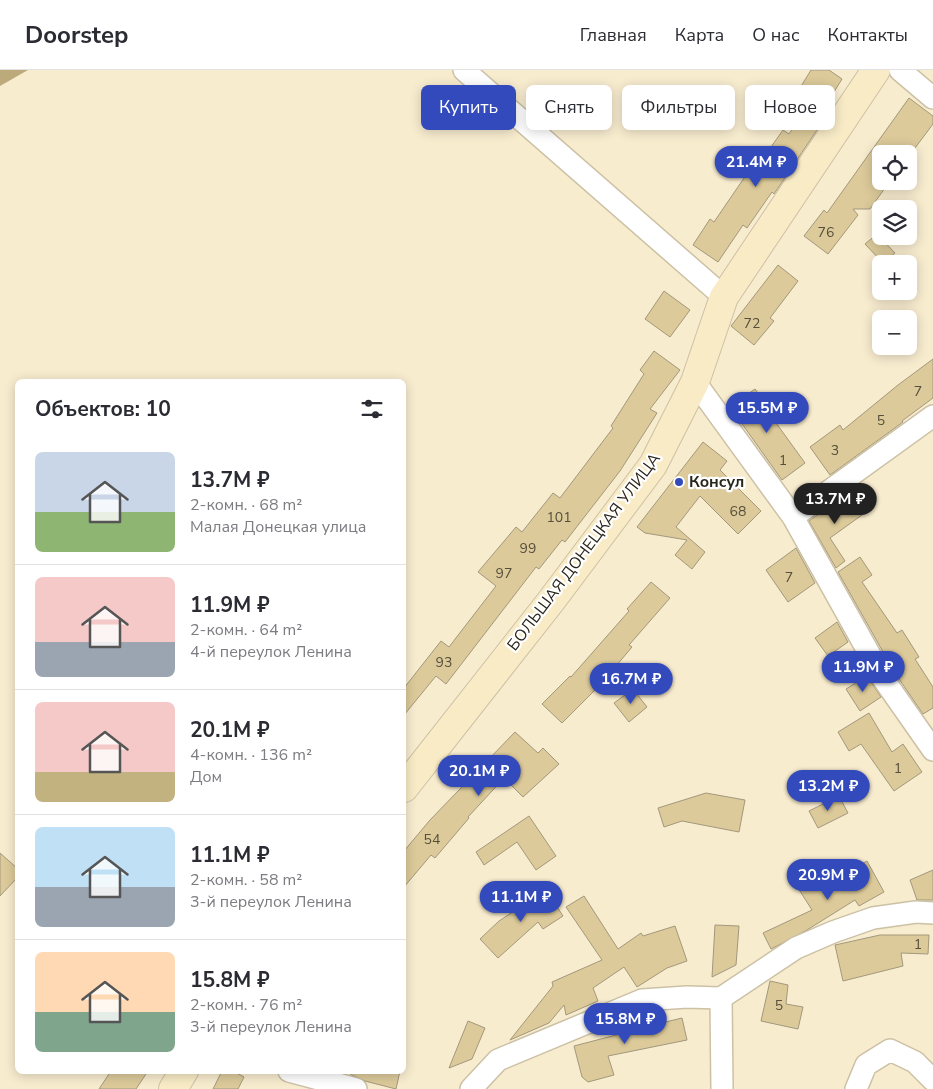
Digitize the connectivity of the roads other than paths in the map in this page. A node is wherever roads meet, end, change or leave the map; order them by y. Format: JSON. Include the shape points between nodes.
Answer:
{"nodes":[{"id":1,"x":464,"y":70,"type":"edge"},
{"id":2,"x":876,"y":70,"type":"edge"},
{"id":3,"x":900,"y":70,"type":"edge"},
{"id":4,"x":933,"y":98,"type":"edge"},
{"id":5,"x":724,"y":298,"type":"junction"},
{"id":6,"x":695,"y":382,"type":"junction"},
{"id":7,"x":933,"y":416,"type":"edge"},
{"id":8,"x":793,"y":517,"type":"junction"},
{"id":9,"x":933,"y":750,"type":"edge"},
{"id":10,"x":406,"y":785,"type":"edge"},
{"id":11,"x":933,"y":913,"type":"edge"},
{"id":12,"x":721,"y":998,"type":"junction"},
{"id":13,"x":182,"y":1074,"type":"edge"},
{"id":14,"x":301,"y":1074,"type":"edge"},
{"id":15,"x":933,"y":1080,"type":"edge"},
{"id":16,"x":475,"y":1088,"type":"edge"},
{"id":17,"x":173,"y":1089,"type":"edge"},
{"id":18,"x":356,"y":1089,"type":"edge"},
{"id":19,"x":722,"y":1089,"type":"edge"},
{"id":20,"x":856,"y":1089,"type":"edge"}],
"edges":[{"from":1,"to":5,"type":"street"},
{"from":2,"to":5,"type":"street","name":"БОЛЬШАЯ ДОНЕЦКАЯ УЛИЦА"},
{"from":3,"to":4,"type":"street"},
{"from":5,"to":6,"type":"street","name":"БОЛЬШАЯ ДОНЕЦКАЯ УЛИЦА"},
{"from":6,"to":8,"type":"street"},
{"from":6,"to":10,"type":"street","name":"БОЛЬШАЯ ДОНЕЦКАЯ УЛИЦА","via":[[653,465]]},
{"from":7,"to":8,"type":"street"},
{"from":8,"to":9,"type":"street","via":[[884,680]]},
{"from":11,"to":12,"type":"street","via":[[873,918],[833,932],[796,948]]},
{"from":12,"to":16,"type":"street","via":[[687,996],[642,1000],[498,1060]]},
{"from":12,"to":19,"type":"street"},
{"from":13,"to":17,"type":"street"},
{"from":14,"to":18,"type":"street"},
{"from":15,"to":20,"type":"street","via":[[915,1062],[890,1050],[866,1066]]}]}
